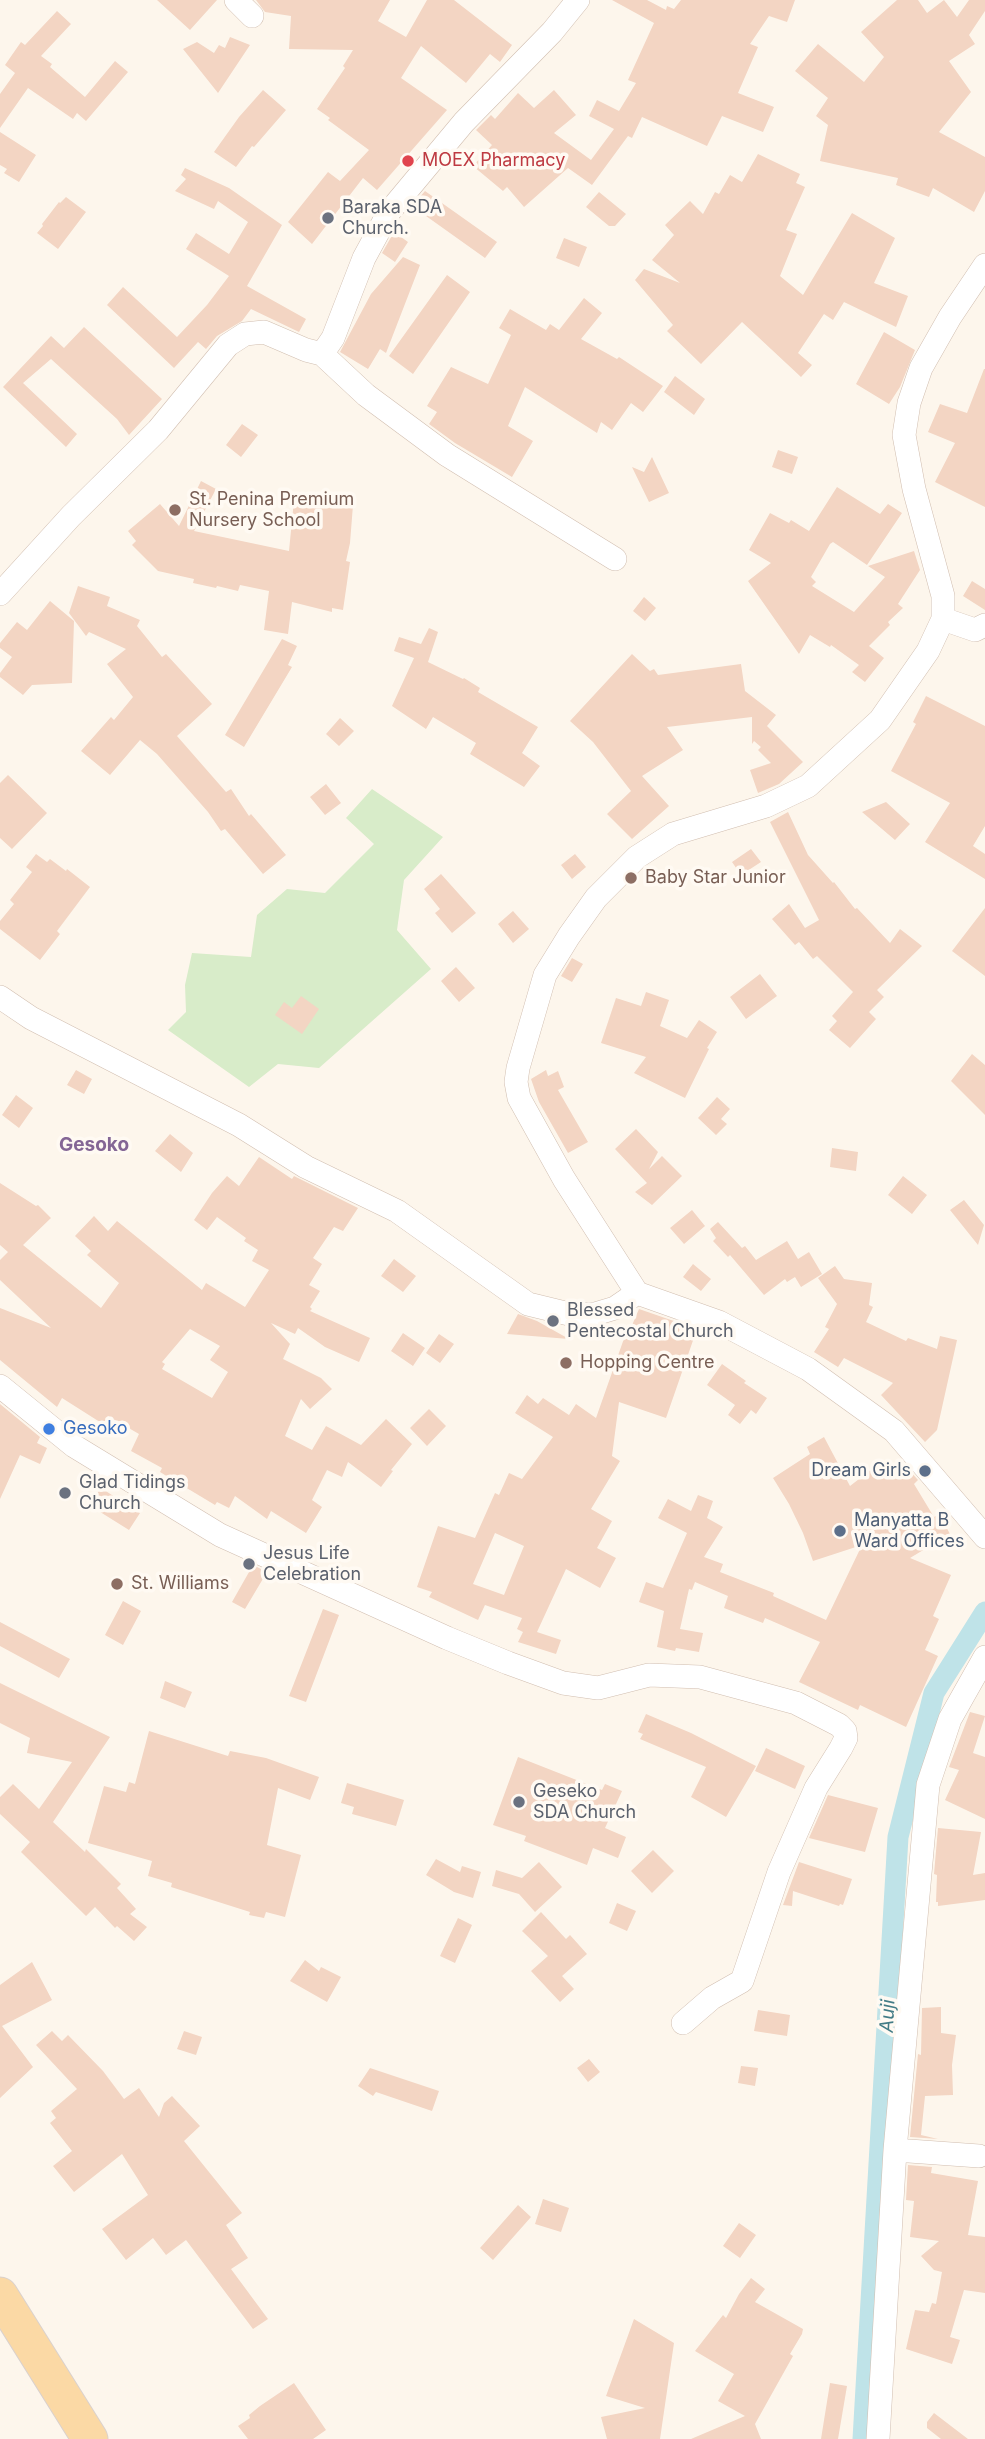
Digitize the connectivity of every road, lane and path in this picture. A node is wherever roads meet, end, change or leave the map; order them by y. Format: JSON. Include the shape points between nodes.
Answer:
{"nodes":[{"id":1,"x":578,"y":0,"type":"edge"},
{"id":2,"x":985,"y":265,"type":"edge"},
{"id":3,"x":322,"y":354,"type":"junction"},
{"id":4,"x":615,"y":559,"type":"dead end"},
{"id":5,"x":0,"y":594,"type":"edge"},
{"id":6,"x":943,"y":619,"type":"junction"},
{"id":7,"x":985,"y":625,"type":"edge"},
{"id":8,"x":0,"y":997,"type":"edge"},
{"id":9,"x":637,"y":1293,"type":"junction"},
{"id":10,"x":0,"y":1387,"type":"edge"},
{"id":11,"x":985,"y":1537,"type":"edge"},
{"id":12,"x":985,"y":1657,"type":"edge"},
{"id":13,"x":683,"y":2023,"type":"dead end"},
{"id":14,"x":895,"y":2150,"type":"junction"},
{"id":15,"x":979,"y":2156,"type":"dead end"},
{"id":16,"x":0,"y":2295,"type":"edge"},
{"id":17,"x":90,"y":2439,"type":"edge"},
{"id":18,"x":878,"y":2439,"type":"edge"}],
"edges":[{"from":1,"to":3,"type":"street","via":[[464,122],[389,212]]},
{"from":2,"to":6,"type":"street","via":[[921,368],[904,435],[943,596]]},
{"from":3,"to":4,"type":"street","via":[[447,455]]},
{"from":3,"to":5,"type":"street","via":[[264,332],[245,334],[228,345],[158,430]]},
{"from":6,"to":7,"type":"street","via":[[975,631]]},
{"from":6,"to":9,"type":"street","via":[[928,651],[880,720],[808,786],[766,806],[673,834],[637,857],[596,898],[545,975],[518,1068],[519,1098]]},
{"from":8,"to":9,"type":"street","via":[[31,1018],[239,1125],[306,1167],[397,1211],[528,1304],[569,1314],[595,1314],[615,1308]]},
{"from":9,"to":11,"type":"street","via":[[719,1322],[808,1369],[894,1431]]},
{"from":10,"to":13,"type":"street","via":[[74,1446],[220,1535],[508,1663],[563,1683],[598,1688],[649,1675],[700,1677],[796,1703],[845,1731],[846,1738],[816,1788],[779,1872],[742,1981],[712,1998]]},
{"from":12,"to":14,"type":"street","via":[[950,1719],[928,1785]]},
{"from":14,"to":15,"type":"street"},
{"from":14,"to":18,"type":"street"},
{"from":16,"to":17,"type":"main road"}]}
